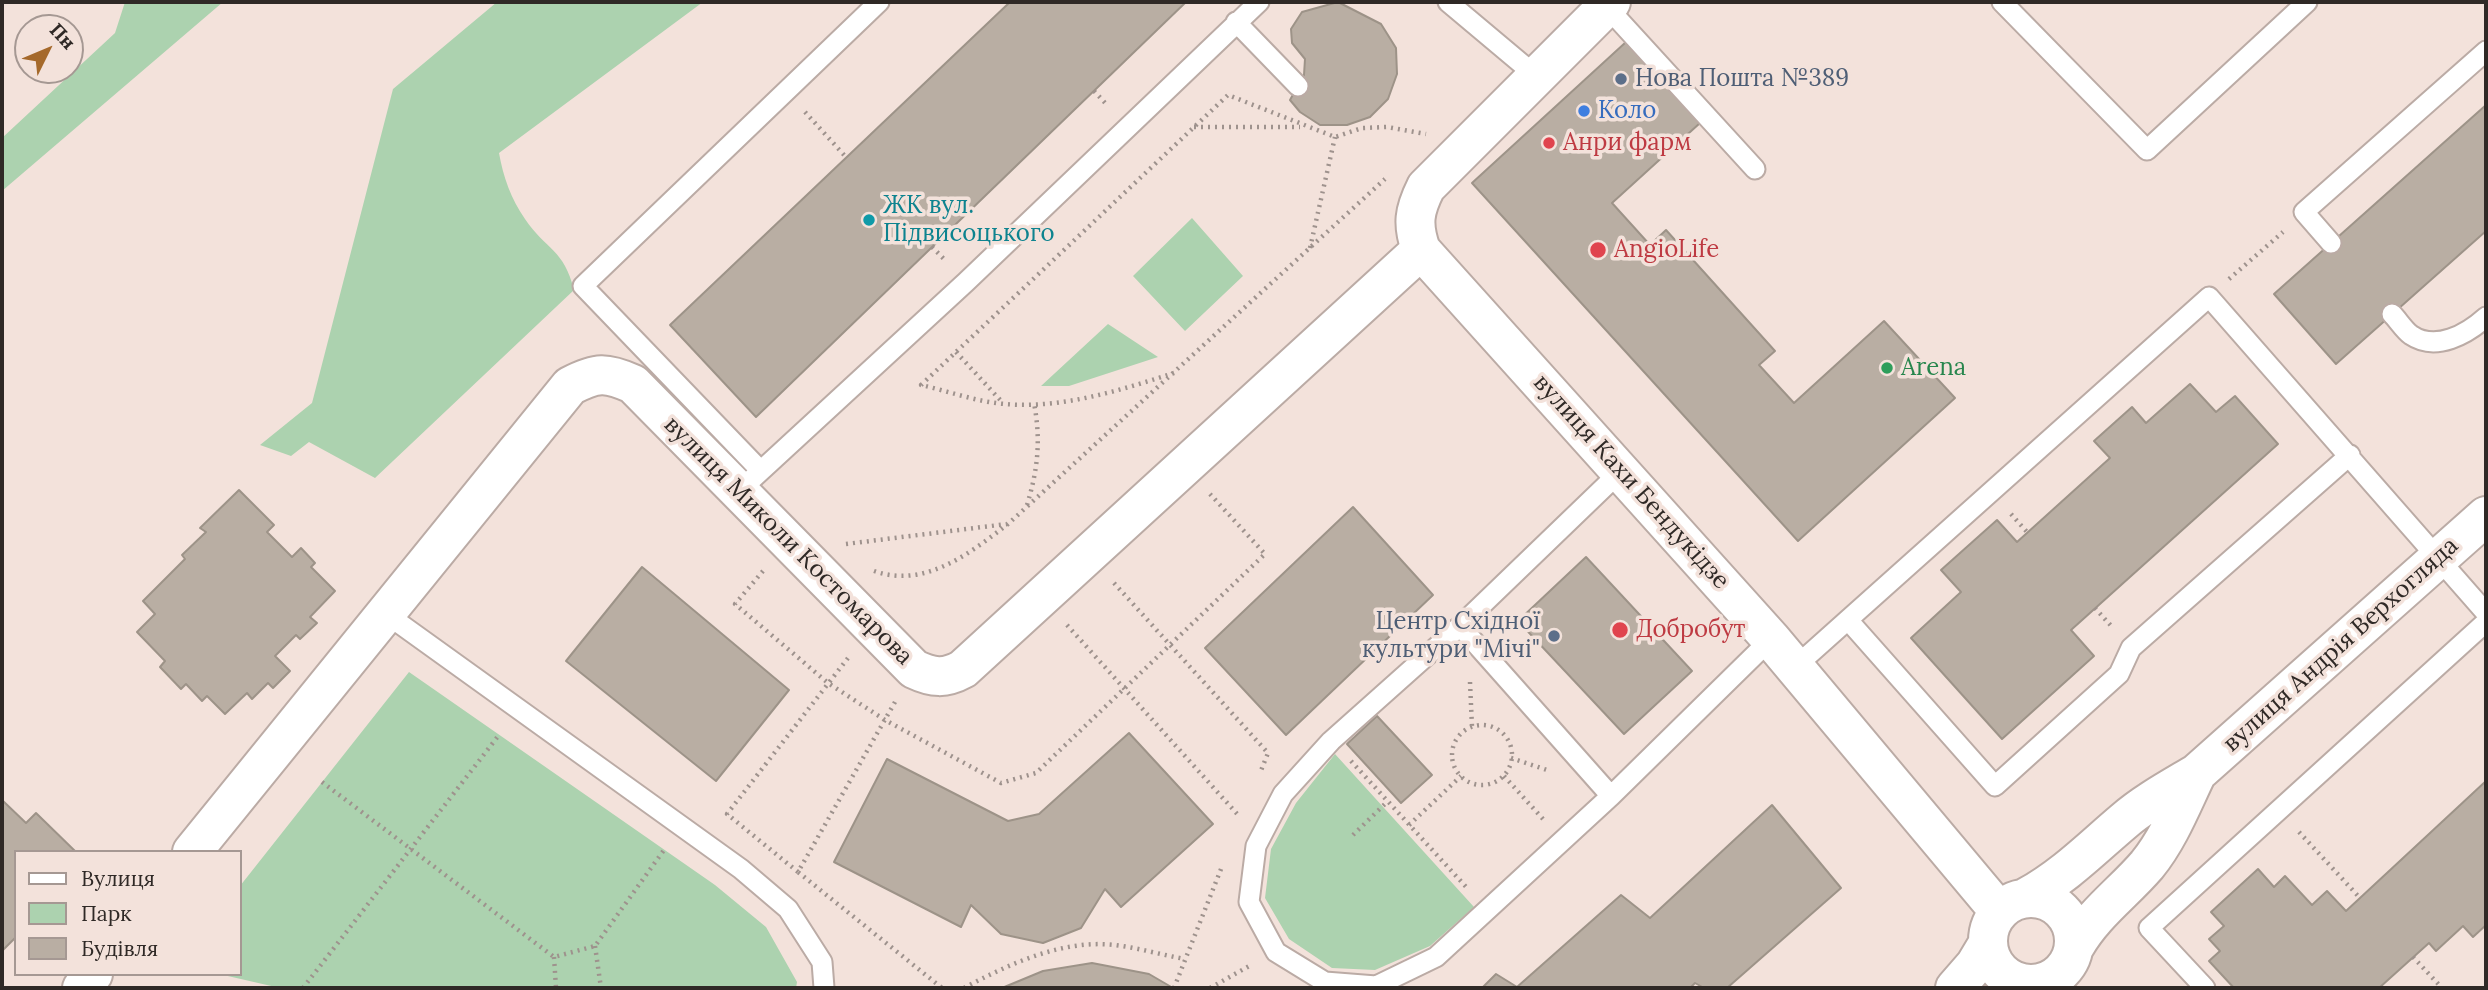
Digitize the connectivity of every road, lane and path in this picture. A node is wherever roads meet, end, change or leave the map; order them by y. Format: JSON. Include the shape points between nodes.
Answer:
{"nodes":[{"id":1,"x":879,"y":2,"type":"edge"},
{"id":2,"x":1259,"y":2,"type":"edge"},
{"id":3,"x":1448,"y":2,"type":"edge"},
{"id":4,"x":2002,"y":2,"type":"edge"},
{"id":5,"x":2307,"y":2,"type":"edge"},
{"id":6,"x":1609,"y":4,"type":"edge"},
{"id":7,"x":1236,"y":22,"type":"junction"},
{"id":8,"x":2486,"y":51,"type":"edge"},
{"id":9,"x":1535,"y":75,"type":"junction"},
{"id":10,"x":1298,"y":86,"type":"dead end"},
{"id":11,"x":785,"y":91,"type":"junction"},
{"id":12,"x":1194,"y":127,"type":"junction"},
{"id":13,"x":1304,"y":127,"type":"junction"},
{"id":14,"x":1335,"y":136,"type":"junction"},
{"id":15,"x":1421,"y":145,"type":"dead end"},
{"id":16,"x":845,"y":156,"type":"dead end"},
{"id":17,"x":1755,"y":169,"type":"dead end"},
{"id":18,"x":1391,"y":174,"type":"dead end"},
{"id":19,"x":2304,"y":212,"type":"junction"},
{"id":20,"x":2331,"y":243,"type":"dead end"},
{"id":21,"x":1309,"y":250,"type":"junction"},
{"id":22,"x":1421,"y":250,"type":"junction"},
{"id":23,"x":2209,"y":297,"type":"junction"},
{"id":24,"x":2392,"y":314,"type":"dead end"},
{"id":25,"x":2486,"y":317,"type":"edge"},
{"id":26,"x":956,"y":352,"type":"junction"},
{"id":27,"x":1174,"y":373,"type":"junction"},
{"id":28,"x":1034,"y":403,"type":"junction"},
{"id":29,"x":1005,"y":404,"type":"junction"},
{"id":30,"x":2350,"y":455,"type":"junction"},
{"id":31,"x":1621,"y":471,"type":"junction"},
{"id":32,"x":749,"y":481,"type":"junction"},
{"id":33,"x":1026,"y":508,"type":"junction"},
{"id":34,"x":2486,"y":516,"type":"edge"},
{"id":35,"x":1008,"y":524,"type":"junction"},
{"id":36,"x":836,"y":545,"type":"dead end"},
{"id":37,"x":1088,"y":554,"type":"junction"},
{"id":38,"x":2438,"y":558,"type":"junction"},
{"id":39,"x":865,"y":567,"type":"dead end"},
{"id":40,"x":1042,"y":597,"type":"junction"},
{"id":41,"x":385,"y":613,"type":"junction"},
{"id":42,"x":2486,"y":613,"type":"edge"},
{"id":43,"x":1848,"y":620,"type":"junction"},
{"id":44,"x":2486,"y":622,"type":"edge"},
{"id":45,"x":872,"y":626,"type":"junction"},
{"id":46,"x":1460,"y":626,"type":"junction"},
{"id":47,"x":1783,"y":653,"type":"junction"},
{"id":48,"x":914,"y":669,"type":"junction"},
{"id":49,"x":499,"y":735,"type":"dead end"},
{"id":50,"x":1331,"y":741,"type":"junction"},
{"id":51,"x":2197,"y":774,"type":"junction"},
{"id":52,"x":1259,"y":775,"type":"dead end"},
{"id":53,"x":1461,"y":776,"type":"junction"},
{"id":54,"x":1504,"y":776,"type":"junction"},
{"id":55,"x":322,"y":782,"type":"dead end"},
{"id":56,"x":1611,"y":796,"type":"junction"},
{"id":57,"x":1388,"y":801,"type":"junction"},
{"id":58,"x":1246,"y":808,"type":"dead end"},
{"id":59,"x":2279,"y":810,"type":"junction"},
{"id":60,"x":1409,"y":825,"type":"junction"},
{"id":61,"x":680,"y":827,"type":"junction"},
{"id":62,"x":1550,"y":827,"type":"dead end"},
{"id":63,"x":1353,"y":835,"type":"dead end"},
{"id":64,"x":411,"y":849,"type":"junction"},
{"id":65,"x":194,"y":850,"type":"edge"},
{"id":66,"x":1226,"y":857,"type":"dead end"},
{"id":67,"x":798,"y":872,"type":"junction"},
{"id":68,"x":2360,"y":898,"type":"dead end"},
{"id":69,"x":1487,"y":910,"type":"junction"},
{"id":70,"x":2004,"y":918,"type":"junction"},
{"id":71,"x":595,"y":947,"type":"junction"},
{"id":72,"x":1276,"y":951,"type":"junction"},
{"id":73,"x":554,"y":957,"type":"junction"},
{"id":74,"x":2413,"y":957,"type":"dead end"},
{"id":75,"x":1185,"y":960,"type":"junction"},
{"id":76,"x":2047,"y":977,"type":"edge"},
{"id":77,"x":303,"y":988,"type":"edge"},
{"id":78,"x":556,"y":988,"type":"edge"},
{"id":79,"x":601,"y":988,"type":"edge"},
{"id":80,"x":824,"y":988,"type":"edge"},
{"id":81,"x":942,"y":988,"type":"edge"},
{"id":82,"x":964,"y":988,"type":"edge"},
{"id":83,"x":1174,"y":988,"type":"edge"},
{"id":84,"x":1210,"y":988,"type":"edge"},
{"id":85,"x":1955,"y":988,"type":"edge"},
{"id":86,"x":2205,"y":988,"type":"edge"},
{"id":87,"x":2442,"y":988,"type":"edge"}],
"edges":[{"from":1,"to":11,"type":"lane"},
{"from":2,"to":7,"type":"lane"},
{"from":3,"to":9,"type":"lane"},
{"from":4,"to":5,"type":"lane","via":[[2147,150]]},
{"from":6,"to":9,"type":"street"},
{"from":6,"to":17,"type":"lane"},
{"from":7,"to":10,"type":"lane"},
{"from":7,"to":32,"type":"lane","via":[[966,282]]},
{"from":8,"to":19,"type":"lane"},
{"from":9,"to":22,"type":"street","via":[[1426,187],[1415,210],[1414,229]]},
{"from":11,"to":16,"type":"path"},
{"from":11,"to":32,"type":"lane","via":[[583,286]]},
{"from":12,"to":13,"type":"path"},
{"from":12,"to":13,"type":"path","via":[[1228,95]]},
{"from":12,"to":26,"type":"path"},
{"from":13,"to":14,"type":"path"},
{"from":14,"to":15,"type":"path","via":[[1387,127],[1431,135]]},
{"from":14,"to":21,"type":"path"},
{"from":18,"to":21,"type":"path"},
{"from":19,"to":20,"type":"lane"},
{"from":19,"to":23,"type":"path"},
{"from":21,"to":27,"type":"path"},
{"from":22,"to":31,"type":"street","name":"вулиця Кахи Бендукідзе"},
{"from":22,"to":37,"type":"street","name":"вулиця Миколи Костомарова"},
{"from":23,"to":30,"type":"lane"},
{"from":23,"to":43,"type":"lane"},
{"from":24,"to":25,"type":"lane","via":[[2412,336],[2443,343]]},
{"from":26,"to":29,"type":"path"},
{"from":26,"to":29,"type":"path","via":[[920,385]]},
{"from":27,"to":28,"type":"path","via":[[1117,392]]},
{"from":27,"to":33,"type":"path"},
{"from":28,"to":29,"type":"path"},
{"from":28,"to":33,"type":"path","via":[[1040,434],[1037,472]]},
{"from":30,"to":38,"type":"lane"},
{"from":30,"to":43,"type":"lane","via":[[2131,648],[2119,674],[1995,786]]},
{"from":31,"to":46,"type":"lane"},
{"from":31,"to":47,"type":"street","name":"вулиця Кахи Бендукідзе"},
{"from":32,"to":41,"type":"street","name":"вулиця Миколи Костомарова","via":[[633,384],[614,376],[592,375],[570,386]]},
{"from":32,"to":45,"type":"street","name":"вулиця Миколи Костомарова"},
{"from":33,"to":35,"type":"path"},
{"from":34,"to":38,"type":"street","name":"вулиця Андрія Верхогляда"},
{"from":35,"to":36,"type":"path"},
{"from":35,"to":39,"type":"path","via":[[961,560],[915,575],[884,574]]},
{"from":37,"to":40,"type":"street","name":"вулиця Миколи Костомарова"},
{"from":37,"to":52,"type":"path","via":[[1268,753]]},
{"from":38,"to":42,"type":"lane"},
{"from":38,"to":51,"type":"street","name":"вулиця Андрія Верхогляда"},
{"from":40,"to":48,"type":"street","name":"вулиця Миколи Костомарова","via":[[963,669],[948,677],[930,677]]},
{"from":40,"to":58,"type":"path","via":[[1241,819]]},
{"from":41,"to":61,"type":"lane"},
{"from":41,"to":65,"type":"street","name":"вулиця Миколи Костомарова"},
{"from":43,"to":47,"type":"lane"},
{"from":44,"to":59,"type":"lane"},
{"from":45,"to":48,"type":"street","name":"вулиця Миколи Костомарова"},
{"from":45,"to":67,"type":"path","via":[[727,814]]},
{"from":46,"to":50,"type":"lane"},
{"from":46,"to":56,"type":"lane"},
{"from":47,"to":56,"type":"lane"},
{"from":47,"to":70,"type":"street","name":"вулиця Кахи Бендукідзе"},
{"from":48,"to":67,"type":"path"},
{"from":49,"to":64,"type":"path"},
{"from":50,"to":57,"type":"path"},
{"from":50,"to":72,"type":"lane","via":[[1283,794],[1256,846],[1249,902]]},
{"from":51,"to":70,"type":"street","name":"вулиця Андрія Верхогляда","via":[[2125,820],[2074,867]]},
{"from":51,"to":76,"type":"street","name":"вулиця Андрія Верхогляда","via":[[2147,864],[2090,922]]},
{"from":53,"to":54,"type":"path","via":[[1477,785]]},
{"from":53,"to":54,"type":"path","via":[[1452,758],[1456,739],[1482,725],[1501,732],[1511,748]]},
{"from":53,"to":60,"type":"path"},
{"from":54,"to":62,"type":"path"},
{"from":55,"to":64,"type":"path"},
{"from":56,"to":69,"type":"lane"},
{"from":57,"to":60,"type":"path"},
{"from":57,"to":63,"type":"path"},
{"from":59,"to":68,"type":"path"},
{"from":59,"to":86,"type":"lane","via":[[2149,928]]},
{"from":60,"to":69,"type":"path"},
{"from":61,"to":71,"type":"path"},
{"from":61,"to":80,"type":"lane","via":[[788,909],[822,962]]},
{"from":64,"to":73,"type":"path"},
{"from":64,"to":77,"type":"path"},
{"from":66,"to":75,"type":"path"},
{"from":67,"to":81,"type":"path"},
{"from":69,"to":72,"type":"lane","via":[[1436,957],[1376,986],[1325,982]]},
{"from":70,"to":76,"type":"street","via":[[1999,970],[2005,976]]},
{"from":70,"to":76,"type":"street","via":[[2046,900],[2062,911],[2072,927]]},
{"from":70,"to":85,"type":"street","name":"вулиця Андрія Верхогляда"},
{"from":71,"to":73,"type":"path"},
{"from":71,"to":79,"type":"path"},
{"from":72,"to":84,"type":"path"},
{"from":73,"to":78,"type":"path"},
{"from":74,"to":87,"type":"path"},
{"from":75,"to":82,"type":"path","via":[[1113,945],[1057,949],[1000,969]]},
{"from":75,"to":83,"type":"path"}]}
